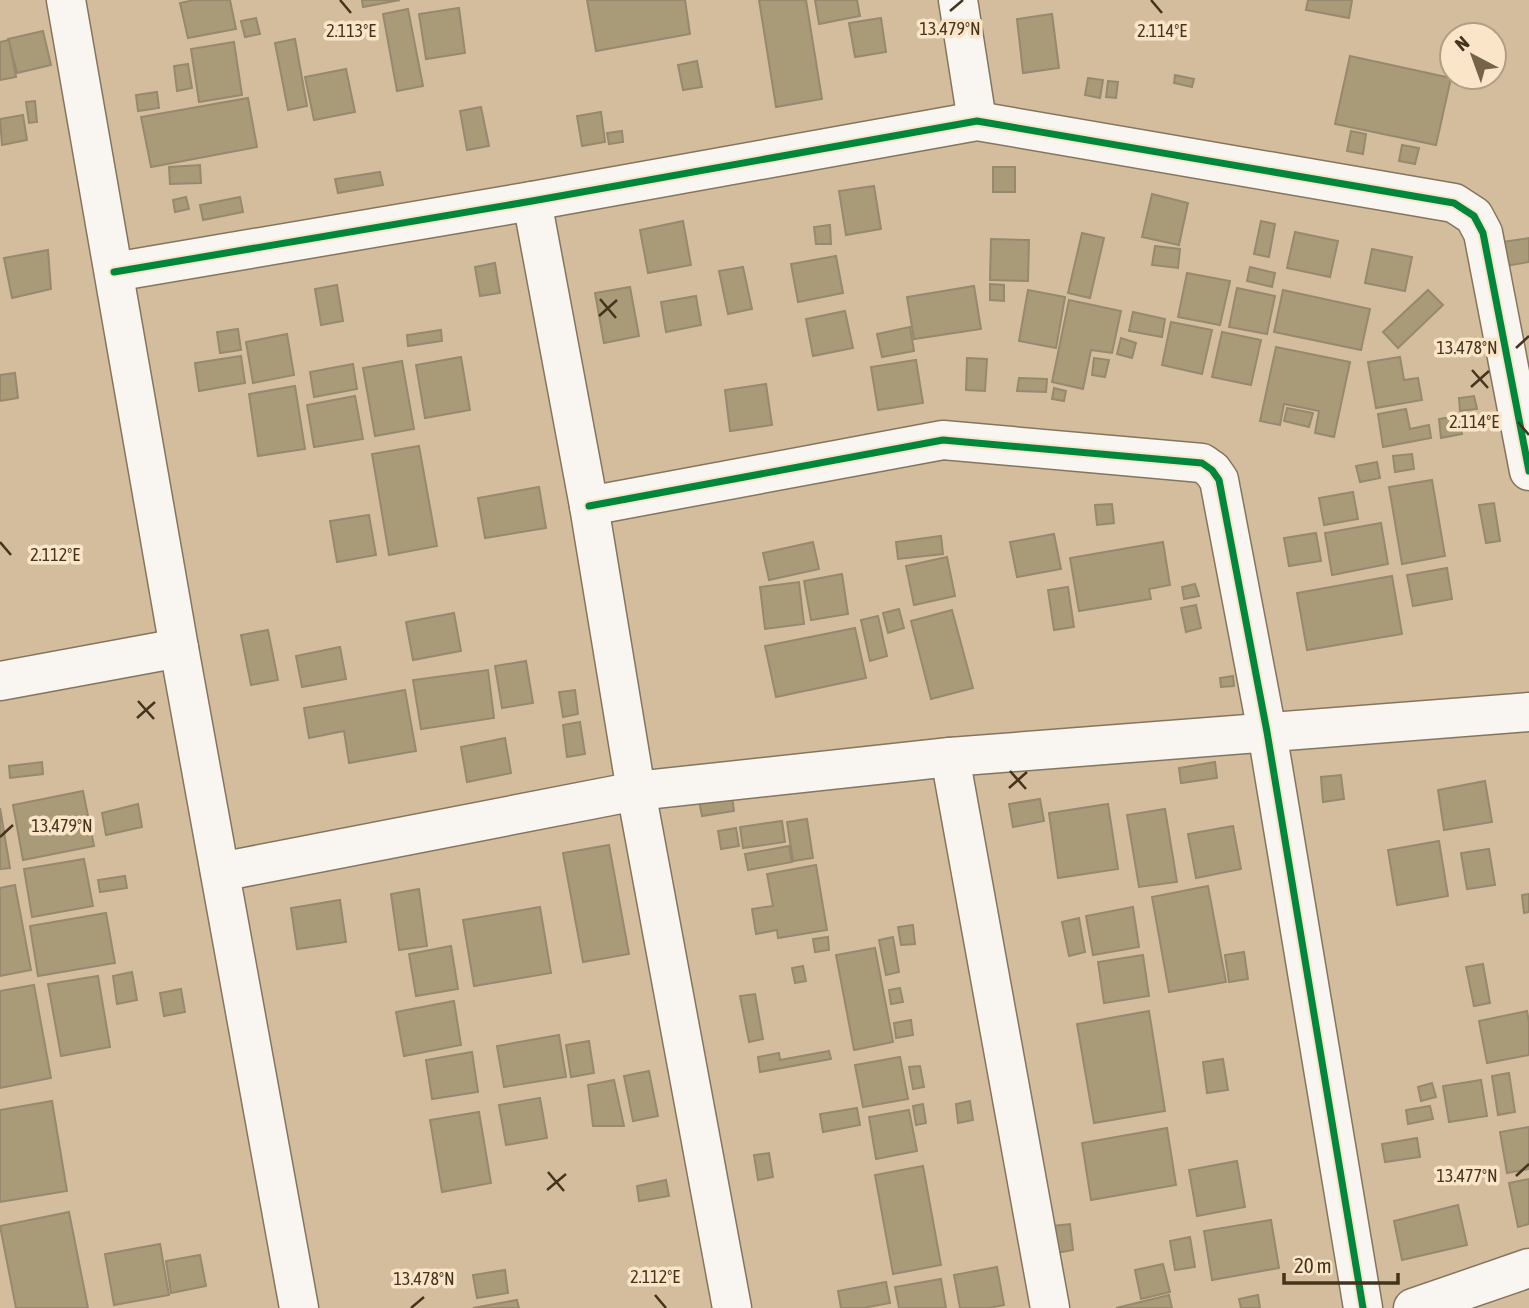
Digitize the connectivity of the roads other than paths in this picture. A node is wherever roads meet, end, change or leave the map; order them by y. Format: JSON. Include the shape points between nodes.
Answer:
{"nodes":[{"id":1,"x":66,"y":0,"type":"edge"},
{"id":2,"x":958,"y":0,"type":"edge"},
{"id":3,"x":977,"y":121,"type":"junction"},
{"id":4,"x":531,"y":201,"type":"junction"},
{"id":5,"x":114,"y":272,"type":"junction"},
{"id":6,"x":1529,"y":471,"type":"edge"},
{"id":7,"x":589,"y":506,"type":"junction"},
{"id":8,"x":179,"y":648,"type":"junction"},
{"id":9,"x":0,"y":681,"type":"edge"},
{"id":10,"x":1529,"y":712,"type":"edge"},
{"id":11,"x":1267,"y":732,"type":"junction"},
{"id":12,"x":950,"y":757,"type":"junction"},
{"id":13,"x":636,"y":790,"type":"junction"},
{"id":14,"x":220,"y":872,"type":"junction"},
{"id":15,"x":1529,"y":1268,"type":"edge"},
{"id":16,"x":299,"y":1308,"type":"edge"},
{"id":17,"x":732,"y":1308,"type":"edge"},
{"id":18,"x":1050,"y":1308,"type":"edge"},
{"id":19,"x":1363,"y":1308,"type":"edge"},
{"id":20,"x":1413,"y":1308,"type":"edge"}],
"edges":[{"from":1,"to":5,"type":"street"},
{"from":2,"to":3,"type":"street"},
{"from":3,"to":4,"type":"street"},
{"from":3,"to":6,"type":"street","via":[[1454,203],[1474,216],[1483,233]]},
{"from":4,"to":5,"type":"street"},
{"from":4,"to":7,"type":"street"},
{"from":5,"to":8,"type":"street"},
{"from":7,"to":11,"type":"street","via":[[943,440],[1202,463],[1219,480]]},
{"from":7,"to":13,"type":"street"},
{"from":8,"to":9,"type":"street"},
{"from":8,"to":14,"type":"street"},
{"from":10,"to":11,"type":"street"},
{"from":11,"to":12,"type":"street"},
{"from":11,"to":19,"type":"street"},
{"from":12,"to":13,"type":"street"},
{"from":12,"to":18,"type":"street"},
{"from":13,"to":14,"type":"street"},
{"from":13,"to":17,"type":"street"},
{"from":14,"to":16,"type":"street"},
{"from":15,"to":20,"type":"street"}]}
